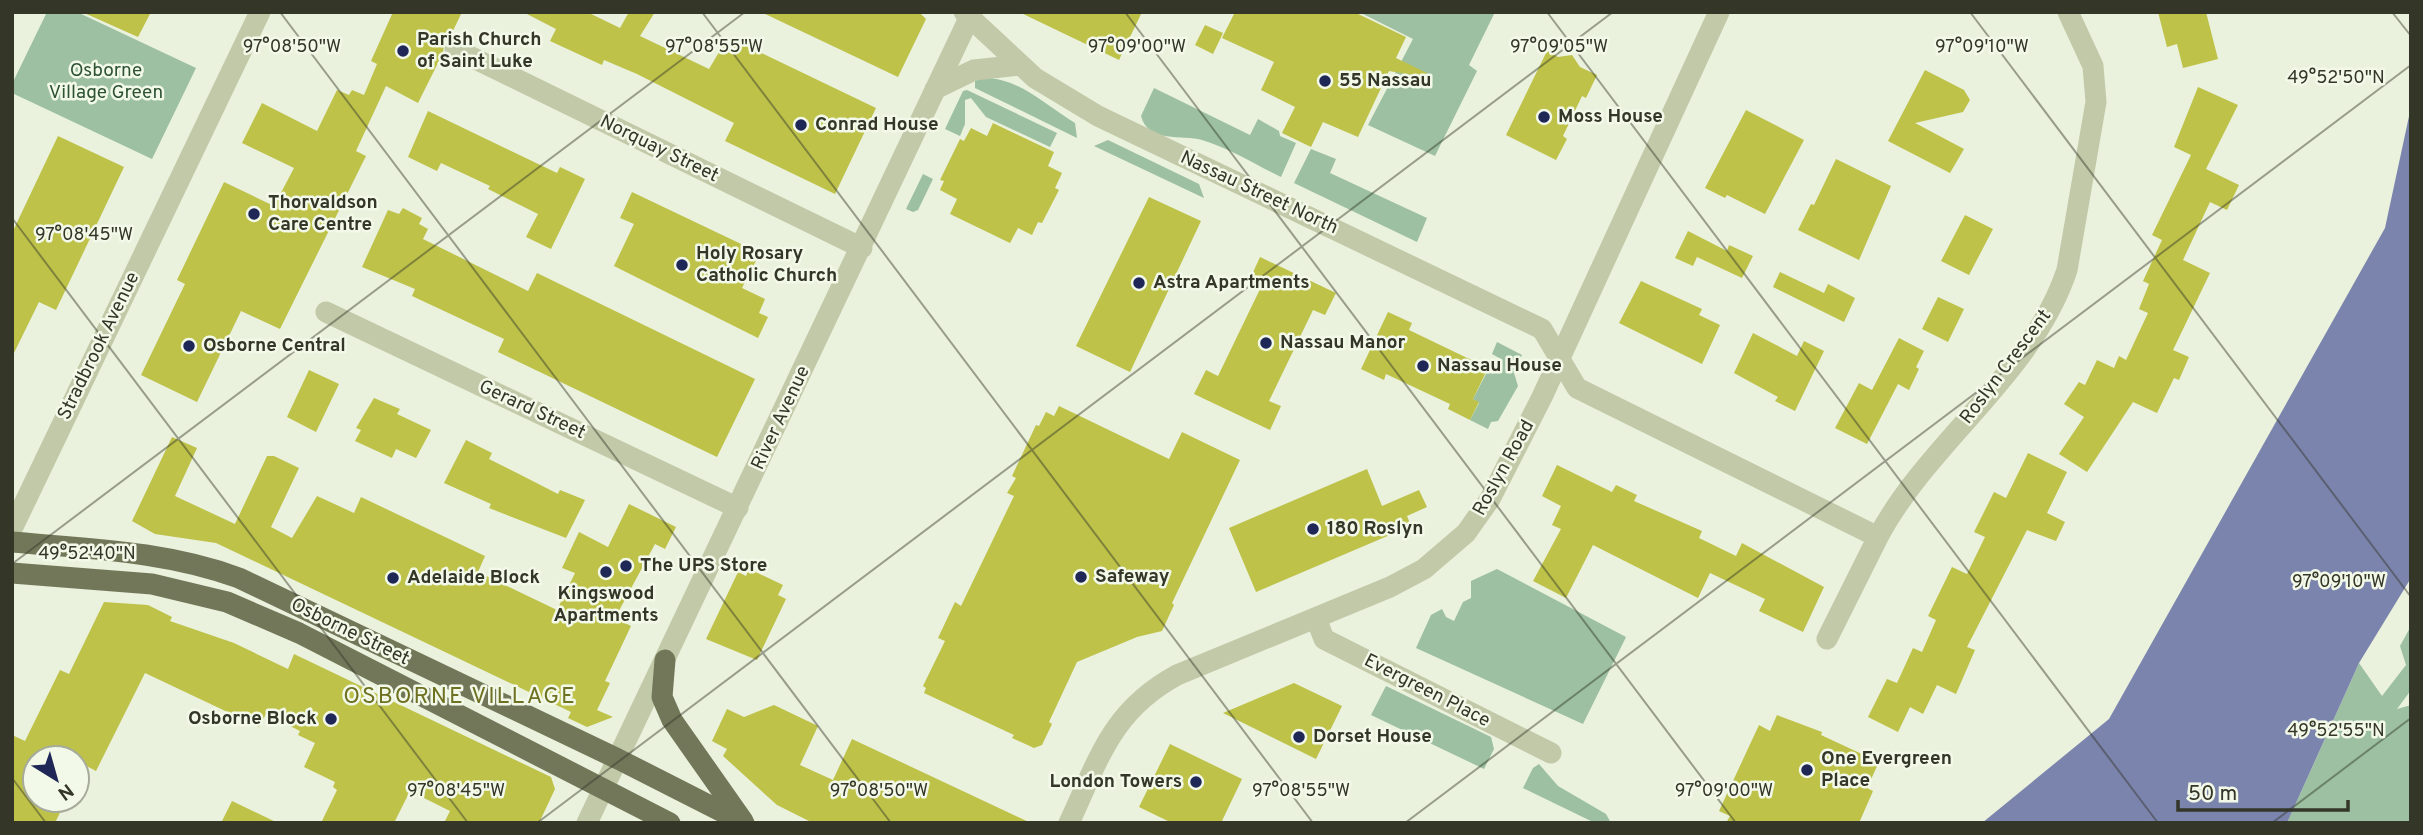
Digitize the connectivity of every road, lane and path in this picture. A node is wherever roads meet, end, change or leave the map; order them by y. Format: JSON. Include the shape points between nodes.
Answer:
{"nodes":[{"id":1,"x":260,"y":12,"type":"edge"},
{"id":2,"x":1719,"y":12,"type":"edge"},
{"id":3,"x":2068,"y":12,"type":"edge"},
{"id":4,"x":969,"y":14,"type":"edge"},
{"id":5,"x":455,"y":49,"type":"dead end"},
{"id":6,"x":1020,"y":65,"type":"junction"},
{"id":7,"x":935,"y":89,"type":"junction"},
{"id":8,"x":862,"y":248,"type":"junction"},
{"id":9,"x":326,"y":312,"type":"dead end"},
{"id":10,"x":1559,"y":359,"type":"junction"},
{"id":11,"x":738,"y":508,"type":"junction"},
{"id":12,"x":12,"y":529,"type":"edge"},
{"id":13,"x":1878,"y":537,"type":"junction"},
{"id":14,"x":12,"y":542,"type":"edge"},
{"id":15,"x":12,"y":573,"type":"edge"},
{"id":16,"x":1315,"y":618,"type":"junction"},
{"id":17,"x":1827,"y":639,"type":"dead end"},
{"id":18,"x":665,"y":660,"type":"junction"},
{"id":19,"x":1551,"y":753,"type":"dead end"},
{"id":20,"x":618,"y":759,"type":"junction"},
{"id":21,"x":604,"y":787,"type":"junction"},
{"id":22,"x":587,"y":823,"type":"edge"},
{"id":23,"x":670,"y":823,"type":"edge"},
{"id":24,"x":744,"y":823,"type":"edge"},
{"id":25,"x":1069,"y":823,"type":"edge"}],
"edges":[{"from":1,"to":12,"type":"street","name":"Stradbrook Avenue"},
{"from":2,"to":10,"type":"street","name":"Roslyn Road"},
{"from":3,"to":13,"type":"street","name":"Roslyn Crescent","via":[[2094,66],[2096,103],[2060,291],[2030,342],[1902,497]]},
{"from":4,"to":6,"type":"street","name":"Nassau Street North"},
{"from":4,"to":7,"type":"street","name":"River Avenue"},
{"from":5,"to":8,"type":"street","name":"Norquay Street"},
{"from":6,"to":7,"type":"street","via":[[974,70]]},
{"from":6,"to":10,"type":"street","name":"Nassau Street North","via":[[1119,128],[1542,329]]},
{"from":7,"to":8,"type":"street","name":"River Avenue"},
{"from":8,"to":11,"type":"street","name":"River Avenue"},
{"from":9,"to":11,"type":"street","name":"Gerard Street"},
{"from":10,"to":13,"type":"street","via":[[1577,388]]},
{"from":10,"to":16,"type":"street","name":"Roslyn Road","via":[[1490,499],[1466,533],[1424,569]]},
{"from":11,"to":18,"type":"street","name":"River Avenue"},
{"from":13,"to":17,"type":"street","name":"Roslyn Crescent"},
{"from":14,"to":20,"type":"main road","name":"Osborne Street","via":[[202,564]]},
{"from":15,"to":21,"type":"main road","name":"Osborne Street","via":[[152,584],[227,603],[299,633]]},
{"from":16,"to":19,"type":"street","name":"Evergreen Place","via":[[1324,639]]},
{"from":16,"to":25,"type":"street","name":"Roslyn Road","via":[[1177,675],[1137,702],[1112,732]]},
{"from":18,"to":20,"type":"street","name":"River Avenue"},
{"from":18,"to":24,"type":"main road","via":[[662,697],[672,720]]},
{"from":20,"to":21,"type":"street","name":"River Avenue"},
{"from":20,"to":24,"type":"main road","name":"Osborne Street"},
{"from":21,"to":22,"type":"street","name":"River Avenue"},
{"from":21,"to":23,"type":"main road","name":"Osborne Street"}]}
